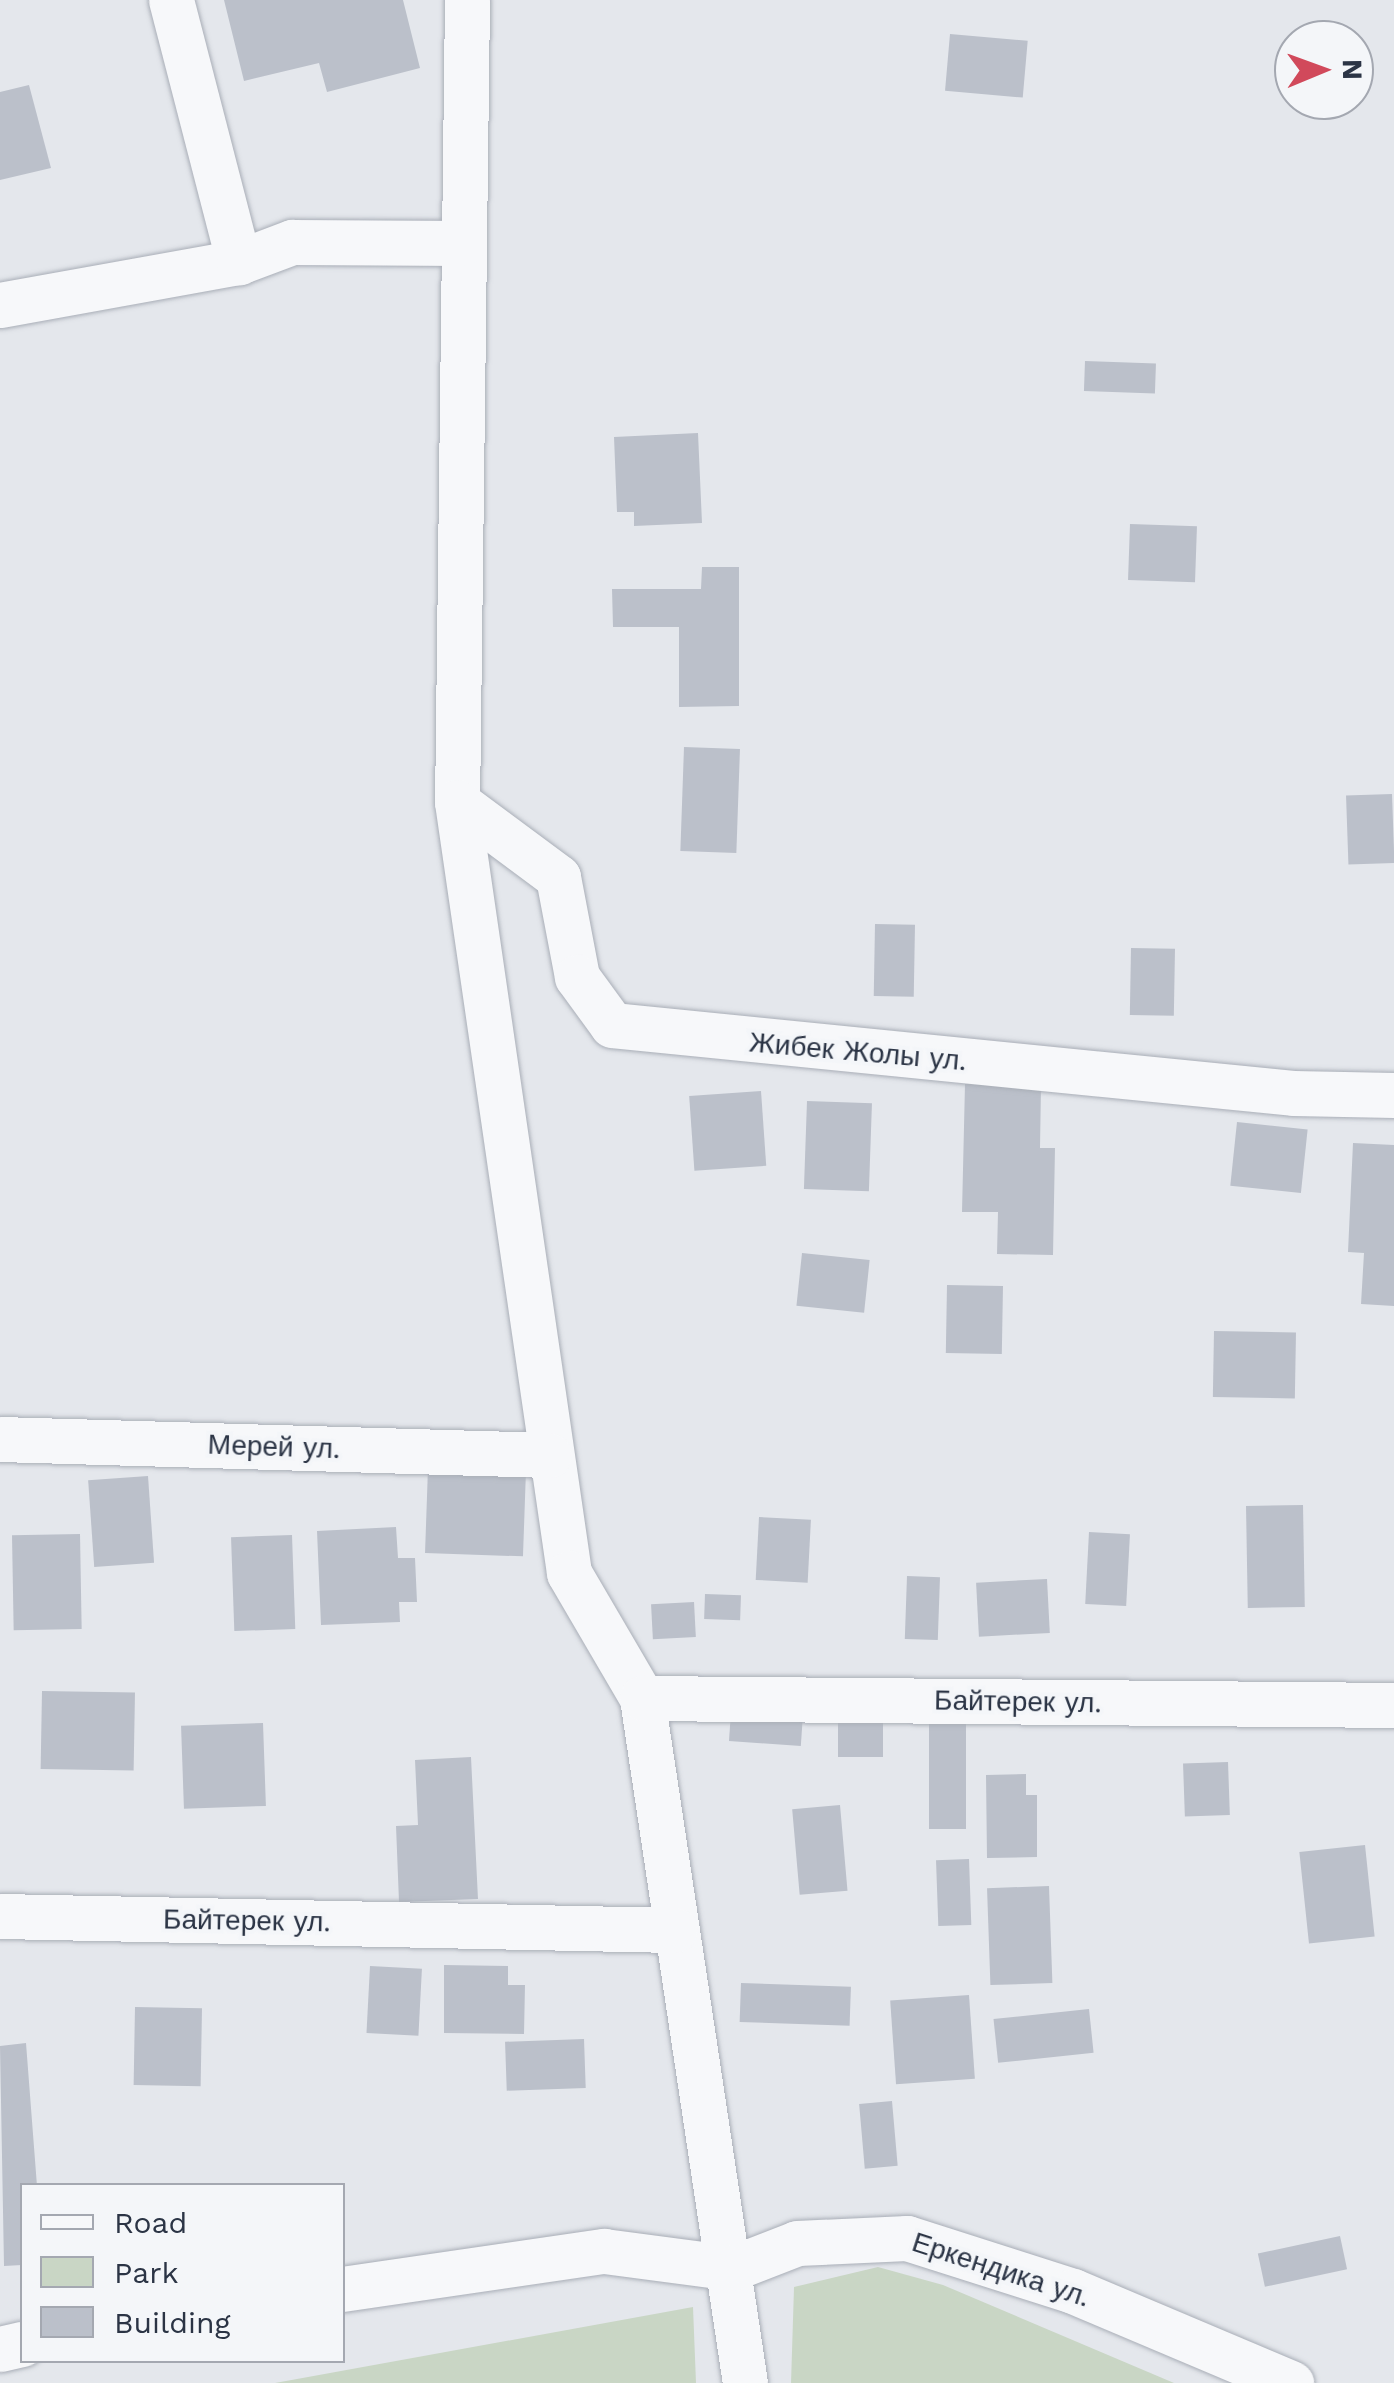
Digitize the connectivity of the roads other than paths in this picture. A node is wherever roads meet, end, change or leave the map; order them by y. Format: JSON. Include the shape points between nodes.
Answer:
{"nodes":[{"id":1,"x":171,"y":0,"type":"edge"},
{"id":2,"x":466,"y":0,"type":"edge"},
{"id":3,"x":463,"y":242,"type":"junction"},
{"id":4,"x":238,"y":262,"type":"junction"},
{"id":5,"x":0,"y":304,"type":"edge"},
{"id":6,"x":457,"y":802,"type":"junction"},
{"id":7,"x":1394,"y":1095,"type":"edge"},
{"id":8,"x":0,"y":1439,"type":"edge"},
{"id":9,"x":548,"y":1455,"type":"junction"},
{"id":10,"x":642,"y":1698,"type":"junction"},
{"id":11,"x":1394,"y":1705,"type":"edge"},
{"id":12,"x":0,"y":1916,"type":"edge"},
{"id":13,"x":675,"y":1930,"type":"junction"},
{"id":14,"x":733,"y":2268,"type":"junction"},
{"id":15,"x":345,"y":2289,"type":"edge"},
{"id":16,"x":745,"y":2383,"type":"edge"},
{"id":17,"x":1291,"y":2383,"type":"edge"}],
"edges":[{"from":1,"to":4,"type":"street"},
{"from":2,"to":3,"type":"street"},
{"from":3,"to":4,"type":"street","via":[[292,242]]},
{"from":3,"to":6,"type":"street"},
{"from":4,"to":5,"type":"street"},
{"from":6,"to":7,"type":"street","name":"Жибек Жолы ул.","via":[[558,877],[577,977],[612,1024],[1292,1093]]},
{"from":6,"to":9,"type":"street"},
{"from":8,"to":9,"type":"street","name":"Мерей ул."},
{"from":9,"to":10,"type":"street","via":[[569,1573]]},
{"from":10,"to":11,"type":"street","name":"Байтерек ул."},
{"from":10,"to":13,"type":"street"},
{"from":12,"to":13,"type":"street","name":"Байтерек ул."},
{"from":13,"to":14,"type":"street"},
{"from":14,"to":15,"type":"street","name":"Еркендика ул.","via":[[604,2251]]},
{"from":14,"to":16,"type":"street"},
{"from":14,"to":17,"type":"street","name":"Еркендика ул.","via":[[797,2243],[907,2238],[1073,2291]]}]}
